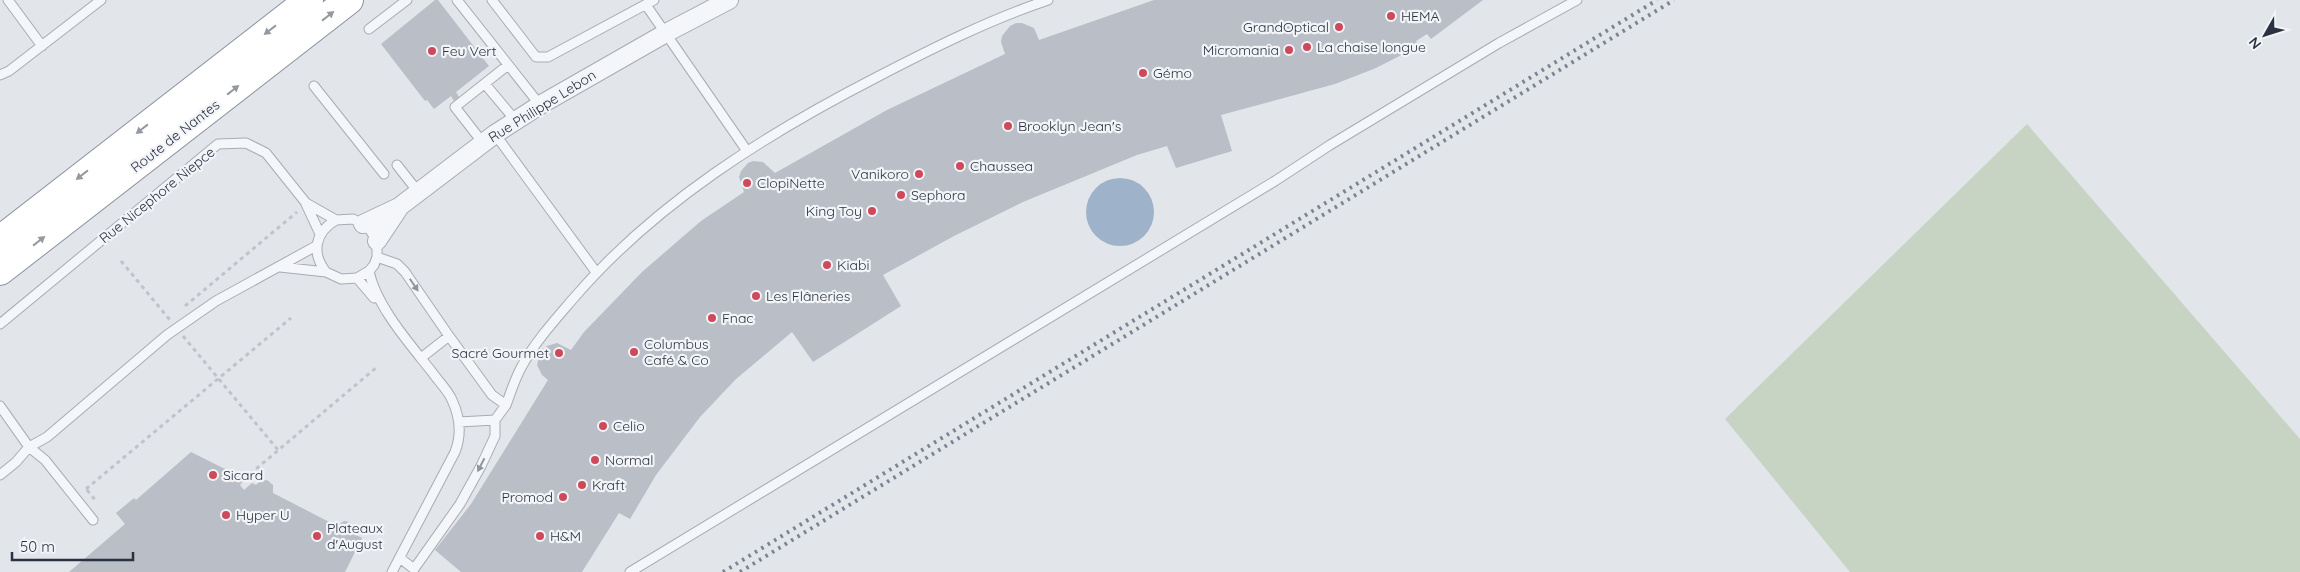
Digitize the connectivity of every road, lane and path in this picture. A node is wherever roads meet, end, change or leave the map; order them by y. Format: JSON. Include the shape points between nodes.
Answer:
{"nodes":[{"id":1,"x":8,"y":0,"type":"edge"},
{"id":2,"x":101,"y":0,"type":"edge"},
{"id":3,"x":309,"y":0,"type":"edge"},
{"id":4,"x":349,"y":0,"type":"edge"},
{"id":5,"x":407,"y":0,"type":"edge"},
{"id":6,"x":457,"y":0,"type":"edge"},
{"id":7,"x":492,"y":0,"type":"edge"},
{"id":8,"x":729,"y":0,"type":"edge"},
{"id":9,"x":1048,"y":0,"type":"edge"},
{"id":10,"x":1577,"y":0,"type":"edge"},
{"id":11,"x":650,"y":3,"type":"edge"},
{"id":12,"x":369,"y":29,"type":"dead end"},
{"id":13,"x":666,"y":33,"type":"junction"},
{"id":14,"x":42,"y":46,"type":"junction"},
{"id":15,"x":508,"y":65,"type":"junction"},
{"id":16,"x":0,"y":75,"type":"edge"},
{"id":17,"x":485,"y":84,"type":"junction"},
{"id":18,"x":314,"y":86,"type":"dead end"},
{"id":19,"x":540,"y":105,"type":"junction"},
{"id":20,"x":516,"y":122,"type":"junction"},
{"id":21,"x":489,"y":139,"type":"junction"},
{"id":22,"x":747,"y":151,"type":"junction"},
{"id":23,"x":397,"y":165,"type":"dead end"},
{"id":24,"x":384,"y":174,"type":"dead end"},
{"id":25,"x":419,"y":193,"type":"junction"},
{"id":26,"x":306,"y":203,"type":"junction"},
{"id":27,"x":336,"y":220,"type":"junction"},
{"id":28,"x":320,"y":234,"type":"junction"},
{"id":29,"x":371,"y":237,"type":"junction"},
{"id":30,"x":0,"y":240,"type":"edge"},
{"id":31,"x":316,"y":246,"type":"junction"},
{"id":32,"x":121,"y":260,"type":"dead end"},
{"id":33,"x":280,"y":267,"type":"junction"},
{"id":34,"x":0,"y":271,"type":"edge"},
{"id":35,"x":369,"y":271,"type":"junction"},
{"id":36,"x":326,"y":272,"type":"junction"},
{"id":37,"x":596,"y":272,"type":"junction"},
{"id":38,"x":357,"y":278,"type":"junction"},
{"id":39,"x":291,"y":318,"type":"dead end"},
{"id":40,"x":395,"y":323,"type":"junction"},
{"id":41,"x":0,"y":324,"type":"edge"},
{"id":42,"x":177,"y":328,"type":"junction"},
{"id":43,"x":449,"y":336,"type":"junction"},
{"id":44,"x":421,"y":358,"type":"junction"},
{"id":45,"x":377,"y":367,"type":"dead end"},
{"id":46,"x":219,"y":378,"type":"junction"},
{"id":47,"x":506,"y":405,"type":"junction"},
{"id":48,"x":0,"y":406,"type":"edge"},
{"id":49,"x":495,"y":420,"type":"junction"},
{"id":50,"x":459,"y":422,"type":"junction"},
{"id":51,"x":29,"y":447,"type":"junction"},
{"id":52,"x":278,"y":450,"type":"junction"},
{"id":53,"x":250,"y":474,"type":"dead end"},
{"id":54,"x":0,"y":475,"type":"edge"},
{"id":55,"x":86,"y":489,"type":"dead end"},
{"id":56,"x":93,"y":520,"type":"dead end"},
{"id":57,"x":400,"y":558,"type":"junction"},
{"id":58,"x":392,"y":572,"type":"edge"},
{"id":59,"x":630,"y":572,"type":"edge"}],
"edges":[{"from":1,"to":14,"type":"lane"},
{"from":2,"to":14,"type":"lane"},
{"from":3,"to":30,"type":"highway","name":"Route de Nantes","one_way":true},
{"from":34,"to":4,"type":"highway","name":"Route de Nantes","one_way":true},
{"from":5,"to":12,"type":"lane"},
{"from":6,"to":15,"type":"lane"},
{"from":7,"to":11,"type":"lane","via":[[536,57],[548,57]]},
{"from":8,"to":13,"type":"street","name":"Rue Philippe Lebon"},
{"from":9,"to":22,"type":"lane","via":[[918,55],[814,110]]},
{"from":10,"to":59,"type":"lane","via":[[1345,136]]},
{"from":11,"to":13,"type":"lane"},
{"from":13,"to":19,"type":"street","name":"Rue Philippe Lebon"},
{"from":13,"to":22,"type":"lane"},
{"from":14,"to":16,"type":"lane"},
{"from":15,"to":17,"type":"lane"},
{"from":15,"to":19,"type":"lane"},
{"from":17,"to":20,"type":"lane"},
{"from":17,"to":21,"type":"lane","via":[[455,107]]},
{"from":18,"to":24,"type":"lane"},
{"from":19,"to":20,"type":"street","name":"Rue Philippe Lebon"},
{"from":20,"to":21,"type":"street","name":"Rue Philippe Lebon"},
{"from":21,"to":25,"type":"street","name":"Rue Philippe Lebon"},
{"from":21,"to":37,"type":"lane"},
{"from":22,"to":37,"type":"lane","via":[[653,220]]},
{"from":23,"to":25,"type":"lane"},
{"from":25,"to":29,"type":"street","name":"Rue Philippe Lebon","via":[[399,207]]},
{"from":26,"to":27,"type":"lane","name":"Rue Nicephore Niepce"},
{"from":26,"to":28,"type":"lane"},
{"from":26,"to":41,"type":"lane","name":"Rue Nicephore Niepce","via":[[266,153],[246,143],[218,144]]},
{"from":27,"to":28,"type":"lane"},
{"from":27,"to":29,"type":"lane","name":"Rue Nicephore Niepce","via":[[353,219]]},
{"from":28,"to":31,"type":"lane"},
{"from":29,"to":35,"type":"lane"},
{"from":29,"to":43,"type":"lane","name":"Rue Nicephore Niepce","one_way":true,"via":[[405,272]]},
{"from":31,"to":33,"type":"lane"},
{"from":31,"to":36,"type":"lane","via":[[317,256]]},
{"from":32,"to":42,"type":"path"},
{"from":33,"to":36,"type":"lane"},
{"from":33,"to":42,"type":"lane","via":[[216,301]]},
{"from":35,"to":38,"type":"lane"},
{"from":35,"to":40,"type":"lane","via":[[372,286]]},
{"from":36,"to":38,"type":"lane","via":[[341,279]]},
{"from":37,"to":47,"type":"lane","via":[[544,332],[521,367]]},
{"from":38,"to":40,"type":"lane"},
{"from":39,"to":46,"type":"path"},
{"from":40,"to":44,"type":"lane"},
{"from":42,"to":46,"type":"path"},
{"from":42,"to":51,"type":"lane","via":[[47,437]]},
{"from":43,"to":44,"type":"lane"},
{"from":43,"to":47,"type":"lane","name":"Rue Nicephore Niepce","via":[[492,394]]},
{"from":44,"to":50,"type":"lane","via":[[452,398]]},
{"from":45,"to":52,"type":"path"},
{"from":46,"to":52,"type":"path"},
{"from":46,"to":55,"type":"path"},
{"from":47,"to":49,"type":"lane"},
{"from":48,"to":51,"type":"lane"},
{"from":49,"to":50,"type":"lane"},
{"from":49,"to":57,"type":"lane","one_way":true,"via":[[495,436],[460,504],[414,569]]},
{"from":50,"to":57,"type":"lane","via":[[460,434],[455,452]]},
{"from":51,"to":54,"type":"lane"},
{"from":51,"to":56,"type":"lane","via":[[45,460]]},
{"from":52,"to":53,"type":"path"},
{"from":57,"to":58,"type":"lane"}]}
